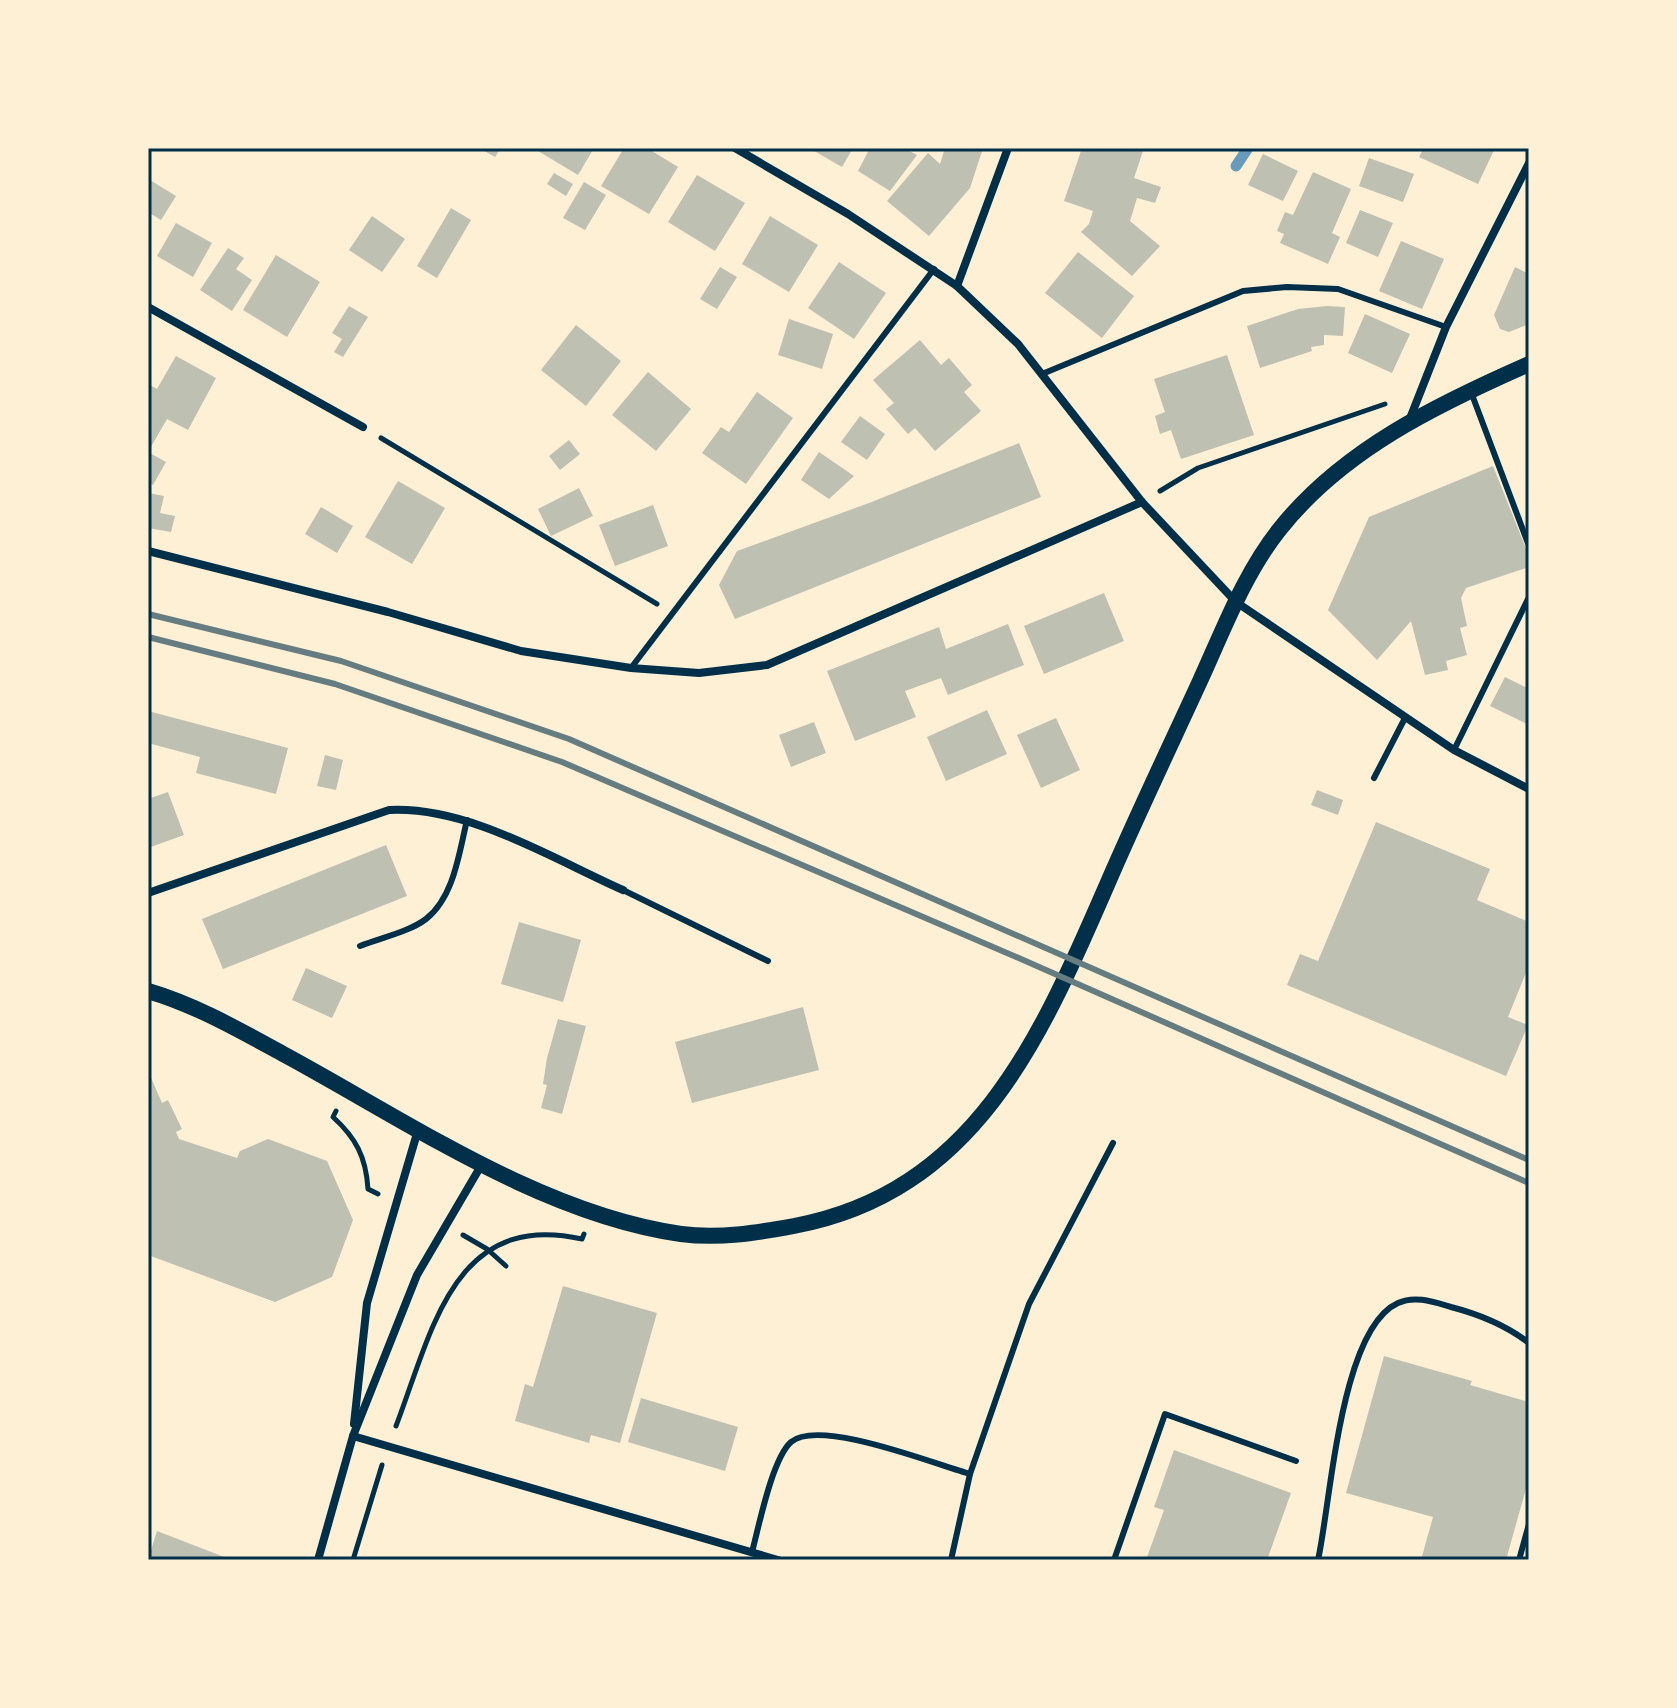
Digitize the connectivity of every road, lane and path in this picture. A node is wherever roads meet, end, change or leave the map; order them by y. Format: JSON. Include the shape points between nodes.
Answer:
{"nodes":[{"id":1,"x":735,"y":148,"type":"edge"},
{"id":2,"x":1008,"y":148,"type":"edge"},
{"id":3,"x":1529,"y":163,"type":"edge"},
{"id":4,"x":934,"y":269,"type":"junction"},
{"id":5,"x":957,"y":286,"type":"junction"},
{"id":6,"x":148,"y":307,"type":"edge"},
{"id":7,"x":1446,"y":327,"type":"junction"},
{"id":8,"x":1529,"y":364,"type":"edge"},
{"id":9,"x":1042,"y":374,"type":"junction"},
{"id":10,"x":1470,"y":390,"type":"junction"},
{"id":11,"x":1420,"y":392,"type":"junction"},
{"id":12,"x":1409,"y":422,"type":"junction"},
{"id":13,"x":363,"y":427,"type":"joint"},
{"id":14,"x":1142,"y":502,"type":"junction"},
{"id":15,"x":1529,"y":546,"type":"edge"},
{"id":16,"x":148,"y":551,"type":"edge"},
{"id":17,"x":1529,"y":597,"type":"edge"},
{"id":18,"x":1236,"y":602,"type":"junction"},
{"id":19,"x":672,"y":613,"type":"junction"},
{"id":20,"x":631,"y":668,"type":"junction"},
{"id":21,"x":1405,"y":718,"type":"junction"},
{"id":22,"x":1454,"y":750,"type":"junction"},
{"id":23,"x":1374,"y":778,"type":"dead end"},
{"id":24,"x":1529,"y":789,"type":"edge"},
{"id":25,"x":467,"y":820,"type":"junction"},
{"id":26,"x":623,"y":890,"type":"joint"},
{"id":27,"x":148,"y":893,"type":"edge"},
{"id":28,"x":360,"y":946,"type":"dead end"},
{"id":29,"x":768,"y":961,"type":"dead end"},
{"id":30,"x":148,"y":991,"type":"edge"},
{"id":31,"x":418,"y":1130,"type":"junction"},
{"id":32,"x":1113,"y":1143,"type":"dead end"},
{"id":33,"x":482,"y":1163,"type":"junction"},
{"id":34,"x":592,"y":1211,"type":"junction"},
{"id":35,"x":487,"y":1249,"type":"junction"},
{"id":36,"x":506,"y":1266,"type":"dead end"},
{"id":37,"x":1529,"y":1343,"type":"edge"},
{"id":38,"x":353,"y":1436,"type":"junction"},
{"id":39,"x":388,"y":1448,"type":"junction"},
{"id":40,"x":1296,"y":1461,"type":"dead end"},
{"id":41,"x":970,"y":1474,"type":"junction"},
{"id":42,"x":1529,"y":1524,"type":"edge"},
{"id":43,"x":752,"y":1552,"type":"junction"},
{"id":44,"x":318,"y":1560,"type":"edge"},
{"id":45,"x":353,"y":1560,"type":"edge"},
{"id":46,"x":778,"y":1560,"type":"edge"},
{"id":47,"x":951,"y":1560,"type":"edge"},
{"id":48,"x":1114,"y":1560,"type":"edge"},
{"id":49,"x":1318,"y":1560,"type":"edge"},
{"id":50,"x":1519,"y":1560,"type":"edge"}],
"edges":[{"from":1,"to":4,"type":"street"},
{"from":2,"to":5,"type":"street"},
{"from":3,"to":7,"type":"street"},
{"from":4,"to":5,"type":"street"},
{"from":4,"to":19,"type":"lane"},
{"from":5,"to":9,"type":"street"},
{"from":6,"to":13,"type":"street"},
{"from":7,"to":9,"type":"lane","via":[[1338,289],[1243,291]]},
{"from":7,"to":11,"type":"street"},
{"from":8,"to":10,"type":"main road"},
{"from":9,"to":14,"type":"street"},
{"from":10,"to":12,"type":"main road"},
{"from":10,"to":15,"type":"lane"},
{"from":11,"to":12,"type":"street"},
{"from":11,"to":14,"type":"path","via":[[1198,468]]},
{"from":12,"to":18,"type":"main road","via":[[1344,465],[1278,530]]},
{"from":13,"to":19,"type":"path"},
{"from":14,"to":18,"type":"street"},
{"from":14,"to":20,"type":"street","via":[[767,665],[699,673]]},
{"from":16,"to":20,"type":"street","via":[[521,651]]},
{"from":17,"to":22,"type":"lane"},
{"from":18,"to":21,"type":"street"},
{"from":18,"to":34,"type":"main road","via":[[1064,984],[1005,1086],[962,1139],[920,1176],[864,1208],[803,1224],[744,1235],[684,1234]]},
{"from":19,"to":20,"type":"lane"},
{"from":21,"to":22,"type":"street"},
{"from":21,"to":23,"type":"lane"},
{"from":22,"to":24,"type":"street"},
{"from":25,"to":26,"type":"street"},
{"from":25,"to":27,"type":"street","via":[[414,809],[389,810]]},
{"from":25,"to":28,"type":"lane","via":[[442,900],[425,920]]},
{"from":26,"to":29,"type":"lane"},
{"from":30,"to":31,"type":"main road","via":[[225,1023]]},
{"from":31,"to":33,"type":"main road"},
{"from":31,"to":38,"type":"street","via":[[367,1303]]},
{"from":32,"to":41,"type":"lane","via":[[1029,1304]]},
{"from":33,"to":34,"type":"main road"},
{"from":33,"to":38,"type":"street","via":[[417,1275]]},
{"from":34,"to":35,"type":"path","via":[[582,1239],[538,1233]]},
{"from":35,"to":36,"type":"path"},
{"from":35,"to":39,"type":"path","via":[[453,1286]]},
{"from":37,"to":49,"type":"lane","via":[[1515,1331],[1425,1299],[1400,1301],[1384,1311],[1365,1340],[1344,1408]]},
{"from":38,"to":39,"type":"street"},
{"from":38,"to":44,"type":"street"},
{"from":39,"to":43,"type":"street"},
{"from":39,"to":45,"type":"path"},
{"from":40,"to":48,"type":"lane","via":[[1165,1414]]},
{"from":41,"to":43,"type":"lane","via":[[810,1433],[792,1441],[781,1455]]},
{"from":41,"to":47,"type":"lane"},
{"from":42,"to":50,"type":"lane"},
{"from":43,"to":46,"type":"street"}]}
